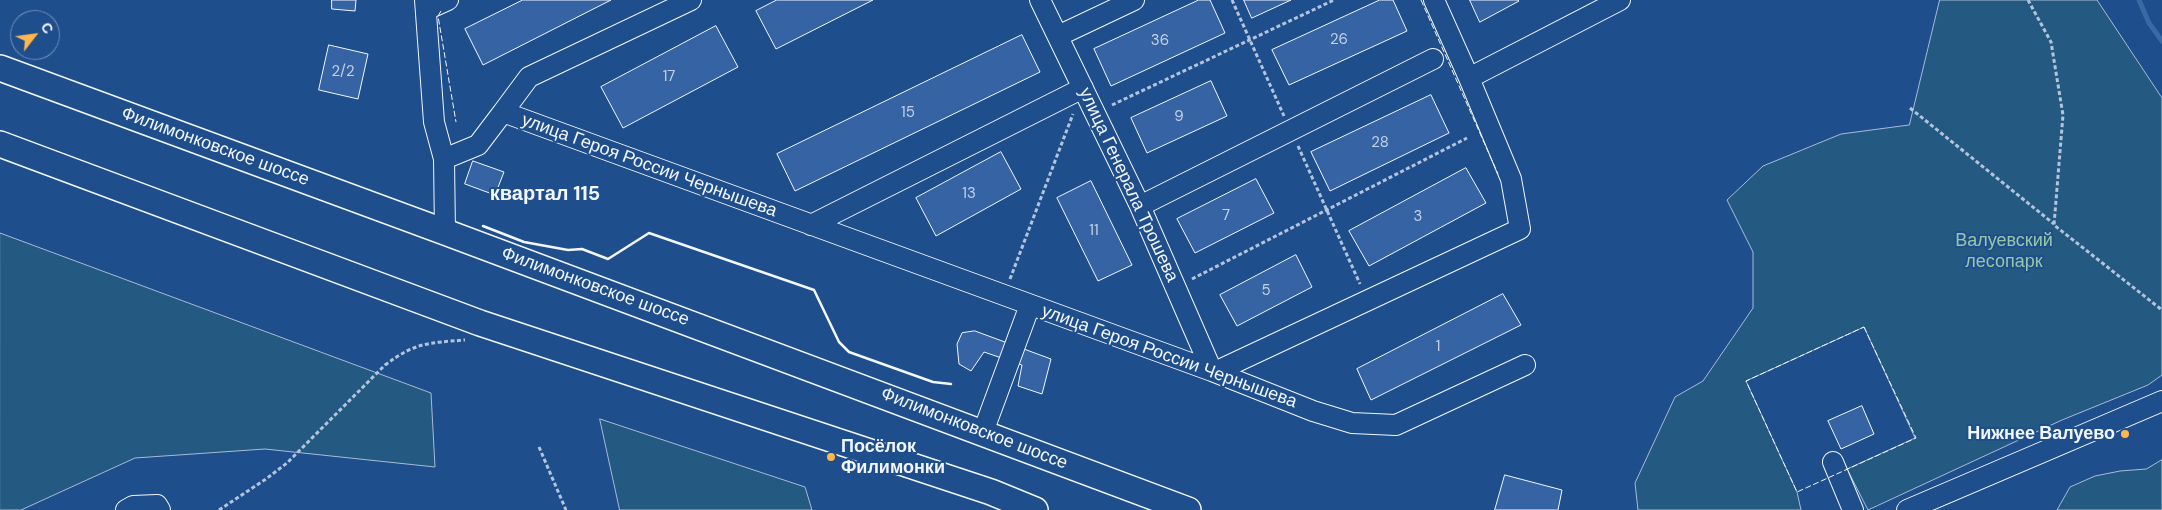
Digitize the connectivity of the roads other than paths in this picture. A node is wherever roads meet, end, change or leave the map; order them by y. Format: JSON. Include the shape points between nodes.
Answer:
{"nodes":[{"id":1,"x":448,"y":0,"type":"edge"},
{"id":2,"x":691,"y":0,"type":"edge"},
{"id":3,"x":1040,"y":0,"type":"edge"},
{"id":4,"x":1134,"y":0,"type":"edge"},
{"id":5,"x":1434,"y":0,"type":"edge"},
{"id":6,"x":1620,"y":0,"type":"edge"},
{"id":7,"x":426,"y":5,"type":"edge"},
{"id":8,"x":1058,"y":36,"type":"junction"},
{"id":9,"x":1433,"y":59,"type":"dead end"},
{"id":10,"x":0,"y":68,"type":"edge"},
{"id":11,"x":1469,"y":78,"type":"junction"},
{"id":12,"x":1083,"y":88,"type":"junction"},
{"id":13,"x":504,"y":112,"type":"junction"},
{"id":14,"x":0,"y":144,"type":"edge"},
{"id":15,"x":444,"y":159,"type":"junction"},
{"id":16,"x":1140,"y":206,"type":"junction"},
{"id":17,"x":811,"y":225,"type":"junction"},
{"id":18,"x":446,"y":232,"type":"junction"},
{"id":19,"x":1030,"y":305,"type":"junction"},
{"id":20,"x":1525,"y":365,"type":"dead end"},
{"id":21,"x":1213,"y":372,"type":"junction"},
{"id":22,"x":2162,"y":401,"type":"edge"},
{"id":23,"x":983,"y":432,"type":"junction"},
{"id":24,"x":1833,"y":462,"type":"dead end"},
{"id":25,"x":126,"y":510,"type":"edge"},
{"id":26,"x":160,"y":510,"type":"edge"},
{"id":27,"x":1035,"y":510,"type":"edge"},
{"id":28,"x":1188,"y":510,"type":"edge"},
{"id":29,"x":1853,"y":510,"type":"edge"},
{"id":30,"x":1908,"y":510,"type":"edge"}],
"edges":[{"from":1,"to":7,"type":"street"},
{"from":2,"to":13,"type":"street","via":[[529,77]]},
{"from":3,"to":8,"type":"street","name":"улица Генерала Трошева"},
{"from":4,"to":8,"type":"street"},
{"from":5,"to":11,"type":"street"},
{"from":6,"to":11,"type":"street"},
{"from":7,"to":15,"type":"street","via":[[434,122]]},
{"from":8,"to":12,"type":"street","name":"улица Генерала Трошева"},
{"from":9,"to":16,"type":"street"},
{"from":10,"to":18,"type":"main road","name":"Филимонковское шоссе"},
{"from":11,"to":21,"type":"street","via":[[1511,178],[1520,229]]},
{"from":12,"to":16,"type":"street","name":"улица Генерала Трошева"},
{"from":12,"to":17,"type":"street"},
{"from":13,"to":15,"type":"street","name":"улица Героя России Чернышева","via":[[478,146]]},
{"from":13,"to":17,"type":"street","name":"улица Героя России Чернышева"},
{"from":14,"to":27,"type":"main road","via":[[480,323],[991,492]]},
{"from":15,"to":18,"type":"street"},
{"from":16,"to":21,"type":"street","name":"улица Генерала Трошева"},
{"from":17,"to":19,"type":"street","name":"улица Героя России Чернышева"},
{"from":18,"to":23,"type":"main road","name":"Филимонковское шоссе"},
{"from":19,"to":21,"type":"street","name":"улица Героя России Чернышева"},
{"from":19,"to":23,"type":"street"},
{"from":20,"to":21,"type":"street","name":"улица Героя России Чернышева","via":[[1396,425],[1352,423]]},
{"from":22,"to":30,"type":"street"},
{"from":23,"to":28,"type":"main road","name":"Филимонковское шоссе"},
{"from":24,"to":29,"type":"street"},
{"from":25,"to":26,"type":"street","via":[[133,506],[156,506]]}]}
